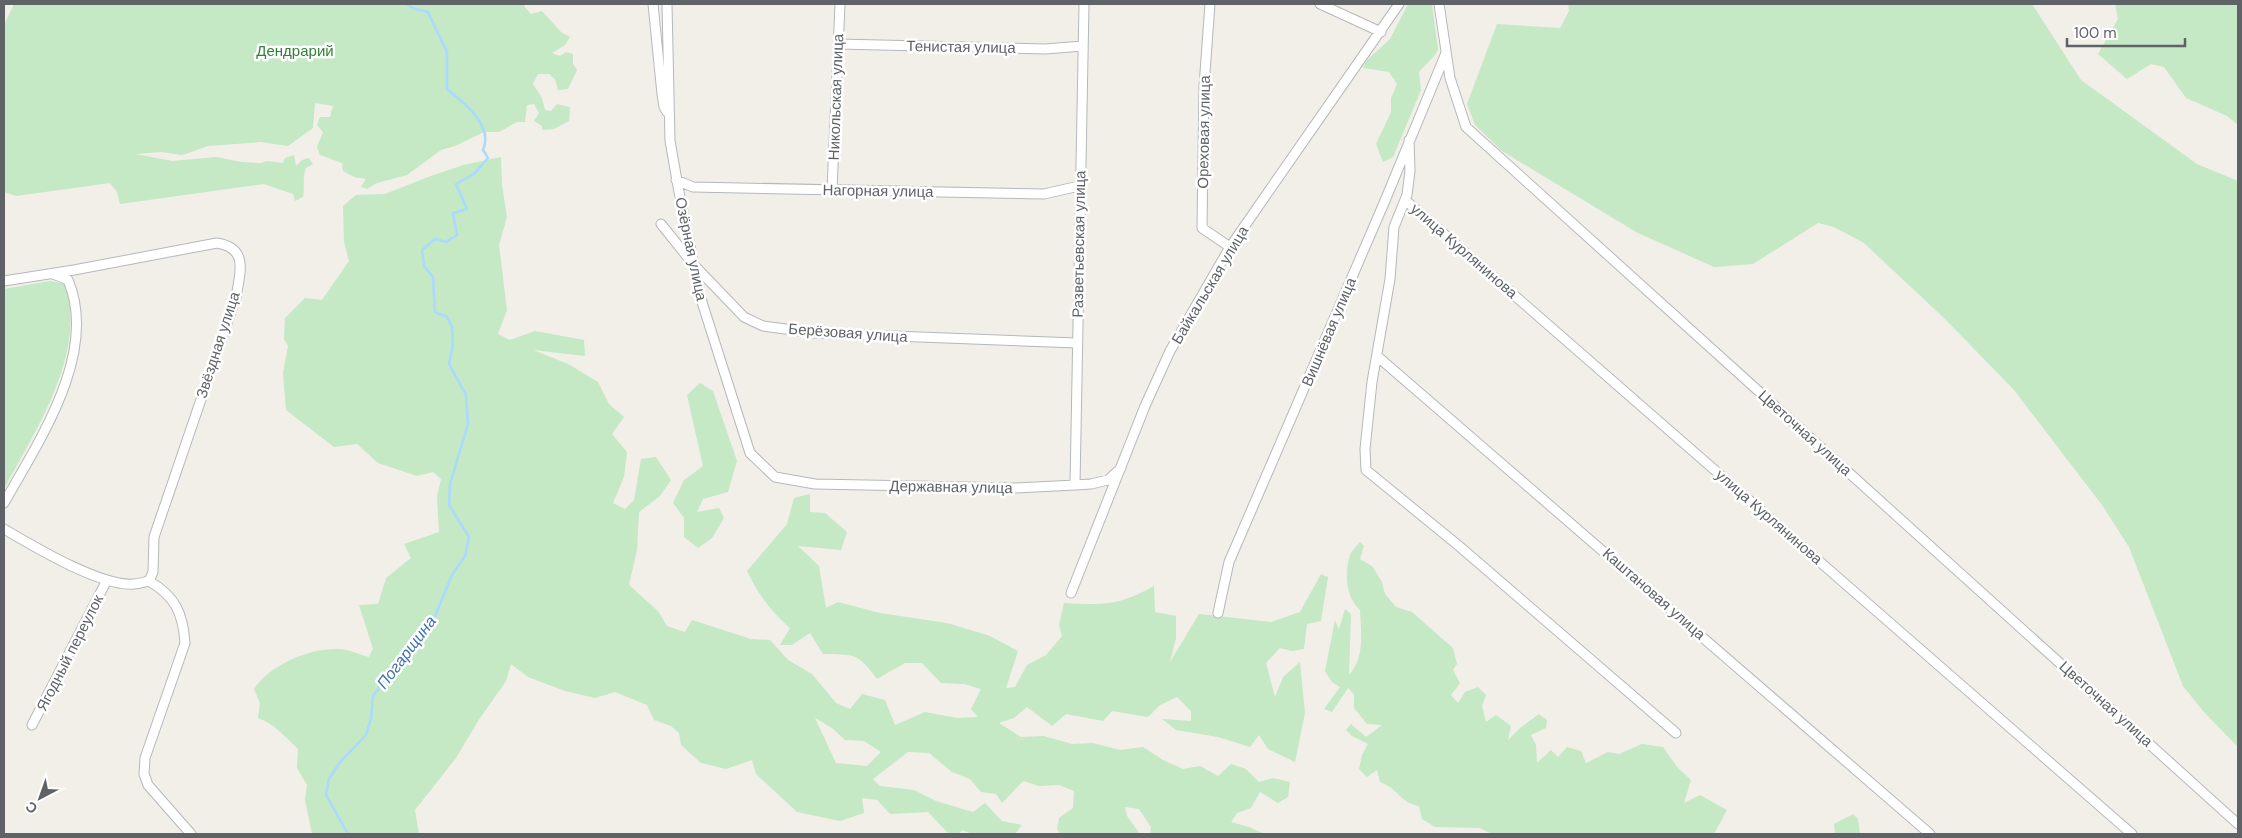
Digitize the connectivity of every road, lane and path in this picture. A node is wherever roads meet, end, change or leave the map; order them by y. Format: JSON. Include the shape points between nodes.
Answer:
{"nodes":[{"id":1,"x":653,"y":4,"type":"edge"},
{"id":2,"x":667,"y":4,"type":"edge"},
{"id":3,"x":840,"y":4,"type":"edge"},
{"id":4,"x":1084,"y":4,"type":"edge"},
{"id":5,"x":1210,"y":4,"type":"edge"},
{"id":6,"x":1320,"y":4,"type":"edge"},
{"id":7,"x":1400,"y":4,"type":"edge"},
{"id":8,"x":1439,"y":4,"type":"edge"},
{"id":9,"x":1380,"y":32,"type":"junction"},
{"id":10,"x":838,"y":44,"type":"junction"},
{"id":11,"x":1083,"y":46,"type":"junction"},
{"id":12,"x":1446,"y":53,"type":"junction"},
{"id":13,"x":669,"y":114,"type":"junction"},
{"id":14,"x":1409,"y":140,"type":"junction"},
{"id":15,"x":676,"y":180,"type":"junction"},
{"id":16,"x":1079,"y":186,"type":"junction"},
{"id":17,"x":832,"y":190,"type":"junction"},
{"id":18,"x":1405,"y":200,"type":"junction"},
{"id":19,"x":662,"y":224,"type":"dead end"},
{"id":20,"x":1230,"y":247,"type":"junction"},
{"id":21,"x":694,"y":265,"type":"junction"},
{"id":22,"x":53,"y":274,"type":"junction"},
{"id":23,"x":4,"y":281,"type":"edge"},
{"id":24,"x":1077,"y":343,"type":"junction"},
{"id":25,"x":1377,"y":356,"type":"junction"},
{"id":26,"x":1122,"y":468,"type":"junction"},
{"id":27,"x":775,"y":477,"type":"joint"},
{"id":28,"x":1075,"y":485,"type":"junction"},
{"id":29,"x":4,"y":503,"type":"edge"},
{"id":30,"x":4,"y":529,"type":"edge"},
{"id":31,"x":107,"y":580,"type":"junction"},
{"id":32,"x":149,"y":581,"type":"junction"},
{"id":33,"x":1071,"y":593,"type":"dead end"},
{"id":34,"x":1218,"y":613,"type":"dead end"},
{"id":35,"x":32,"y":725,"type":"dead end"},
{"id":36,"x":1676,"y":733,"type":"dead end"},
{"id":37,"x":2238,"y":824,"type":"edge"},
{"id":38,"x":191,"y":834,"type":"edge"},
{"id":39,"x":1930,"y":834,"type":"edge"},
{"id":40,"x":2132,"y":834,"type":"edge"}],
"edges":[{"from":1,"to":13,"type":"street","via":[[664,108]]},
{"from":2,"to":13,"type":"street","name":"Озёрная улица"},
{"from":3,"to":10,"type":"street","name":"Никольская улица"},
{"from":4,"to":11,"type":"street","name":"Разветьевская улица"},
{"from":5,"to":20,"type":"street","name":"Ореховая улица","via":[[1204,86],[1202,228]]},
{"from":6,"to":9,"type":"street"},
{"from":7,"to":9,"type":"street","name":"Байкальская улица"},
{"from":8,"to":12,"type":"street","name":"Цветочная улица"},
{"from":9,"to":20,"type":"street","name":"Байкальская улица"},
{"from":10,"to":11,"type":"street","name":"Тенистая улица","via":[[1045,49]]},
{"from":10,"to":17,"type":"street","name":"Никольская улица"},
{"from":11,"to":16,"type":"street","name":"Разветьевская улица"},
{"from":12,"to":14,"type":"street","name":"Вишнёвая улица"},
{"from":12,"to":37,"type":"street","name":"Цветочная улица","via":[[1450,78],[1466,128]]},
{"from":13,"to":15,"type":"street","name":"Озёрная улица"},
{"from":14,"to":18,"type":"street","via":[[1410,171]]},
{"from":14,"to":34,"type":"street","name":"Вишнёвая улица","via":[[1229,562]]},
{"from":15,"to":17,"type":"street","name":"Нагорная улица","via":[[693,187]]},
{"from":15,"to":21,"type":"street","name":"Озёрная улица"},
{"from":16,"to":17,"type":"street","name":"Нагорная улица","via":[[1044,194]]},
{"from":16,"to":24,"type":"street","name":"Разветьевская улица"},
{"from":18,"to":25,"type":"street","via":[[1394,227],[1390,279]]},
{"from":18,"to":40,"type":"street","name":"улица Курлянинова"},
{"from":19,"to":21,"type":"street","name":"Берёзовая улица"},
{"from":20,"to":26,"type":"street","name":"Байкальская улица","via":[[1170,351]]},
{"from":21,"to":24,"type":"street","name":"Берёзовая улица","via":[[744,317],[763,326],[815,333]]},
{"from":21,"to":27,"type":"street","name":"Озёрная улица","via":[[701,298],[750,453]]},
{"from":22,"to":23,"type":"street","name":"Звёздная улица"},
{"from":22,"to":29,"type":"street","via":[[68,280],[75,295],[76,335],[66,385],[57,408]]},
{"from":22,"to":32,"type":"street","name":"Звёздная улица","via":[[217,243],[235,249],[240,261],[236,297],[227,328],[154,537],[153,572]]},
{"from":24,"to":28,"type":"street","name":"Разветьевская улица"},
{"from":25,"to":36,"type":"street","via":[[1365,449],[1366,470]]},
{"from":25,"to":39,"type":"street","name":"Каштановая улица"},
{"from":26,"to":28,"type":"street","name":"Державная улица","via":[[1108,480]]},
{"from":26,"to":33,"type":"street","name":"Байкальская улица"},
{"from":27,"to":28,"type":"street","name":"Державная улица","via":[[815,484],[1016,488]]},
{"from":30,"to":31,"type":"street","via":[[52,557]]},
{"from":31,"to":32,"type":"street","via":[[132,585]]},
{"from":31,"to":35,"type":"street","name":"Ягодный переулок"},
{"from":32,"to":38,"type":"street","via":[[174,601],[184,627],[185,643],[145,758],[144,774],[148,785]]}]}
